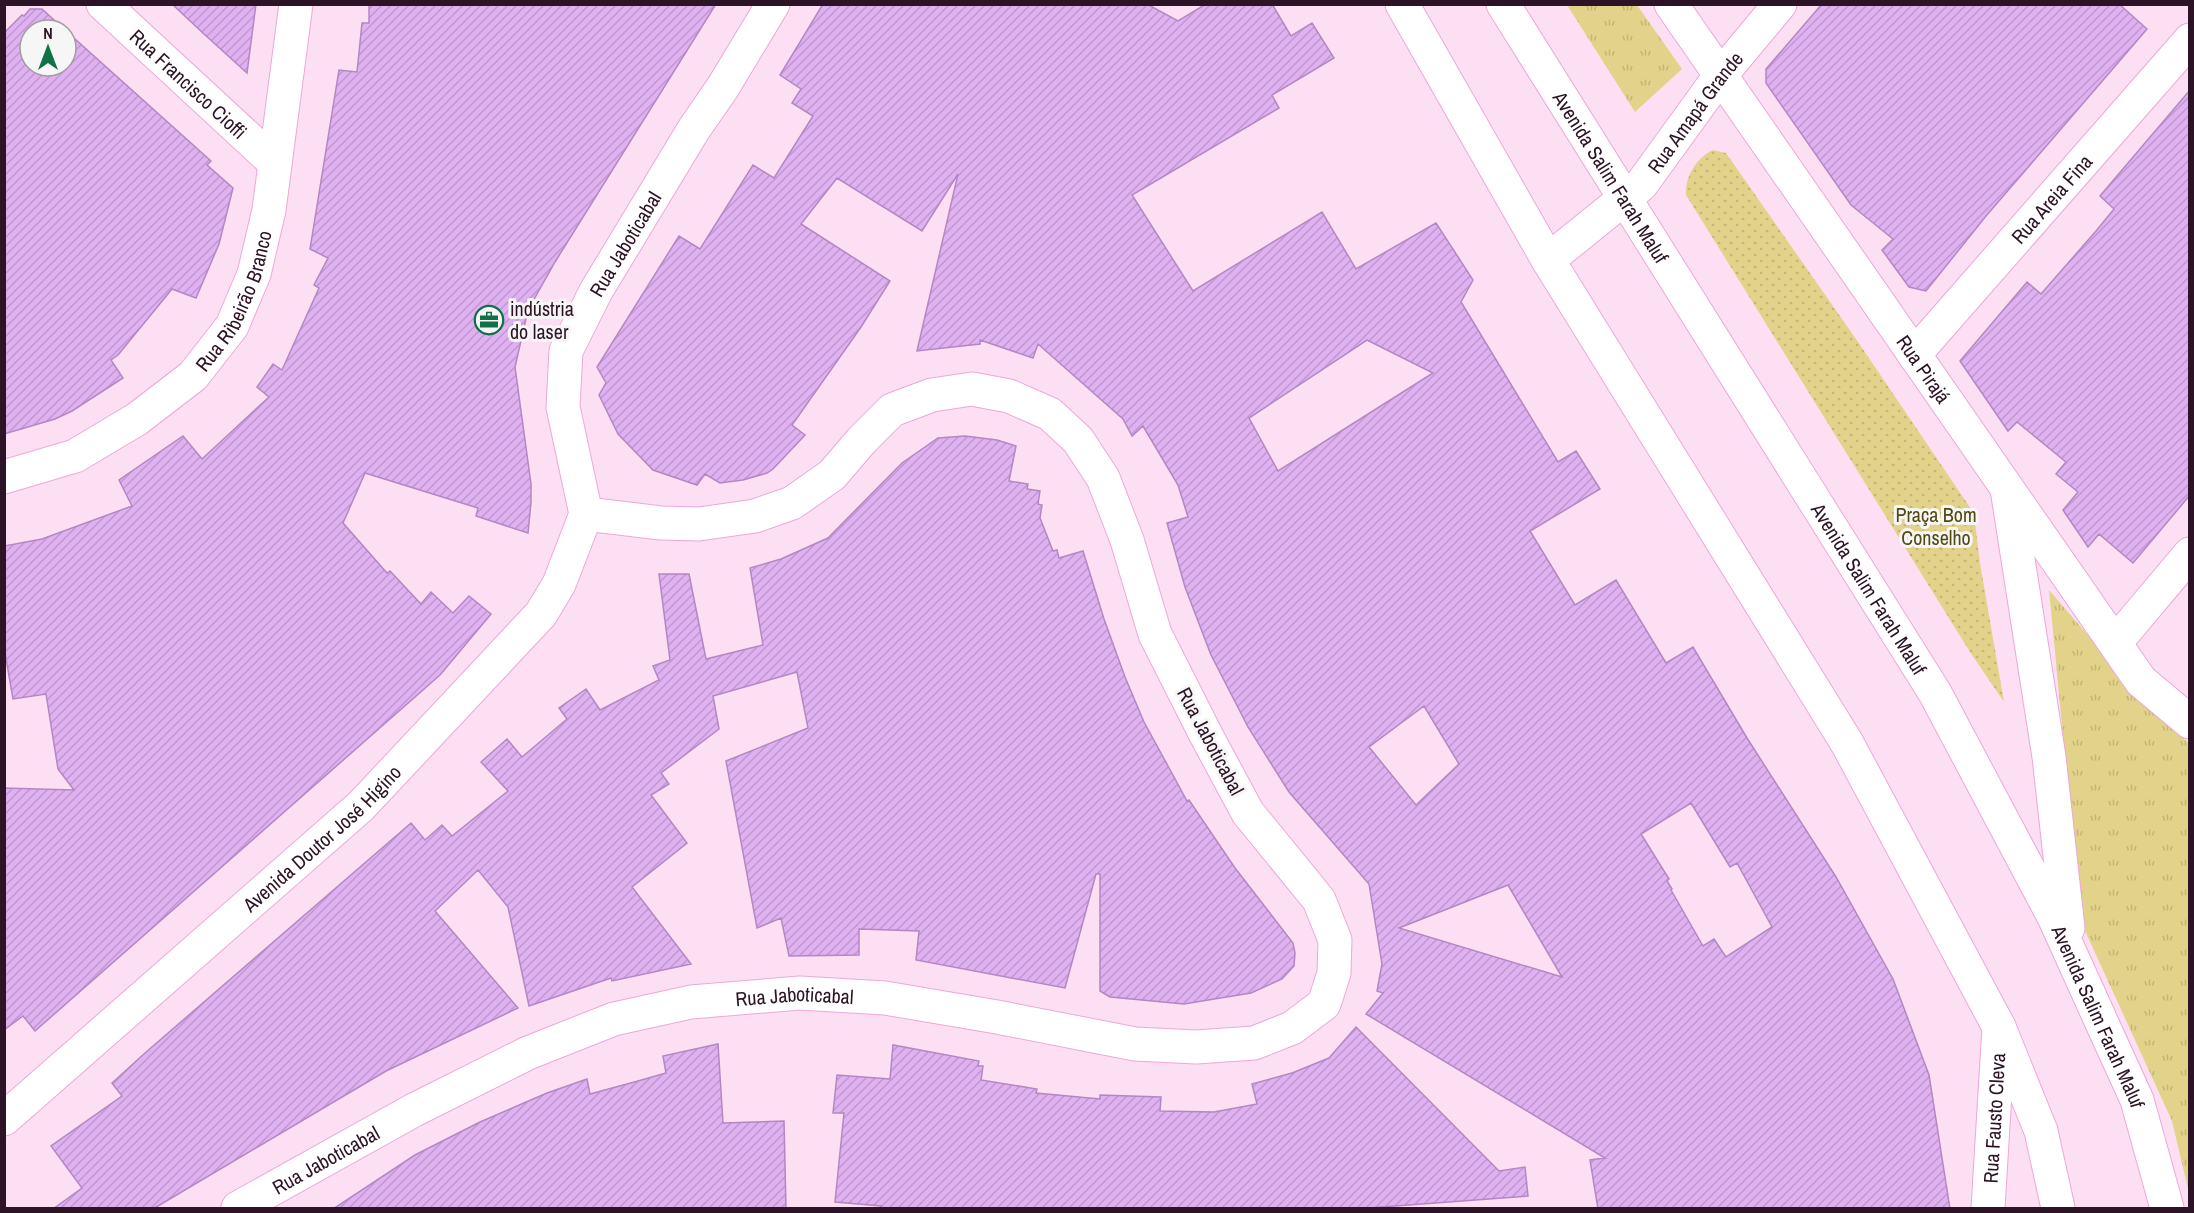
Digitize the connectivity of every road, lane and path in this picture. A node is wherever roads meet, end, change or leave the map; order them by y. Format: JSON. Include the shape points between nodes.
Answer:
{"nodes":[{"id":1,"x":103,"y":4,"type":"edge"},
{"id":2,"x":296,"y":4,"type":"edge"},
{"id":3,"x":772,"y":4,"type":"edge"},
{"id":4,"x":1402,"y":4,"type":"edge"},
{"id":5,"x":1503,"y":4,"type":"edge"},
{"id":6,"x":1671,"y":4,"type":"edge"},
{"id":7,"x":1780,"y":4,"type":"edge"},
{"id":8,"x":2190,"y":40,"type":"edge"},
{"id":9,"x":1720,"y":76,"type":"junction"},
{"id":10,"x":275,"y":163,"type":"junction"},
{"id":11,"x":1625,"y":198,"type":"junction"},
{"id":12,"x":1548,"y":260,"type":"junction"},
{"id":13,"x":1914,"y":356,"type":"junction"},
{"id":14,"x":4,"y":477,"type":"edge"},
{"id":15,"x":2007,"y":489,"type":"junction"},
{"id":16,"x":586,"y":514,"type":"junction"},
{"id":17,"x":2190,"y":554,"type":"edge"},
{"id":18,"x":2115,"y":643,"type":"junction"},
{"id":19,"x":2190,"y":722,"type":"edge"},
{"id":20,"x":2070,"y":954,"type":"junction"},
{"id":21,"x":1999,"y":1028,"type":"junction"},
{"id":22,"x":4,"y":1119,"type":"edge"},
{"id":23,"x":238,"y":1209,"type":"edge"},
{"id":24,"x":1988,"y":1209,"type":"edge"},
{"id":25,"x":2058,"y":1209,"type":"edge"},
{"id":26,"x":2167,"y":1209,"type":"edge"}],
"edges":[{"from":1,"to":10,"type":"main road","name":"Rua Francisco Cioffi"},
{"from":2,"to":10,"type":"main road","name":"Rua Ribeirão Branco"},
{"from":3,"to":16,"type":"main road","name":"Rua Jaboticabal","via":[[596,291],[566,351],[563,407]]},
{"from":4,"to":12,"type":"main road"},
{"from":5,"to":11,"type":"main road","name":"Avenida Salim Farah Maluf"},
{"from":6,"to":9,"type":"main road","name":"Rua Pirajá"},
{"from":7,"to":9,"type":"main road","name":"Rua Amapá Grande"},
{"from":8,"to":13,"type":"main road","name":"Rua Areia Fina"},
{"from":9,"to":11,"type":"main road","name":"Rua Amapá Grande","via":[[1641,185]]},
{"from":9,"to":13,"type":"main road","name":"Rua Pirajá"},
{"from":10,"to":14,"type":"main road","name":"Rua Ribeirão Branco","via":[[254,274],[231,326],[193,376],[138,418],[75,456]]},
{"from":11,"to":12,"type":"main road","name":"Rua Amapá Grande"},
{"from":11,"to":20,"type":"main road","name":"Avenida Salim Farah Maluf","via":[[1935,693]]},
{"from":12,"to":21,"type":"main road","via":[[1847,743]]},
{"from":13,"to":15,"type":"main road","name":"Rua Pirajá"},
{"from":15,"to":18,"type":"main road","name":"Rua Pirajá"},
{"from":15,"to":20,"type":"main road","via":[[2049,757]]},
{"from":16,"to":22,"type":"main road","name":"Avenida Doutor José Higino","via":[[559,584],[541,614],[362,806]]},
{"from":16,"to":23,"type":"main road","name":"Rua Jaboticabal","via":[[699,524],[755,516],[792,503],[832,475],[892,411],[932,395],[972,390],[1009,396],[1050,414],[1078,440],[1103,478],[1127,540],[1155,634],[1248,813],[1319,900],[1335,940],[1334,973],[1324,1004],[1292,1028],[1254,1043],[1196,1047],[1135,1044],[885,998],[800,993],[691,1002],[614,1019],[528,1053],[414,1110]]},
{"from":17,"to":18,"type":"main road"},
{"from":18,"to":19,"type":"main road","name":"Rua Pirajá","via":[[2141,681]]},
{"from":20,"to":26,"type":"main road","name":"Avenida Salim Farah Maluf","via":[[2137,1100]]},
{"from":21,"to":24,"type":"main road","name":"Rua Fausto Cleva"},
{"from":21,"to":25,"type":"main road","via":[[2041,1131]]}]}
